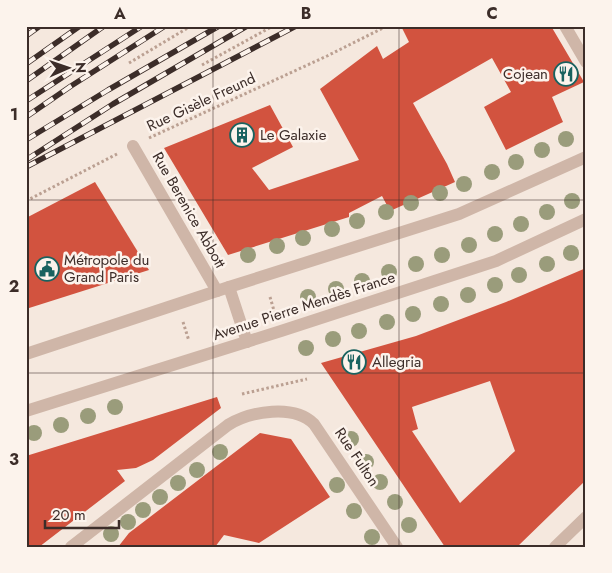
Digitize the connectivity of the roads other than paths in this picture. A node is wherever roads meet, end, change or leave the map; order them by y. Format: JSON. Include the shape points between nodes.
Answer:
{"nodes":[{"id":1,"x":565,"y":26,"type":"edge"},
{"id":2,"x":586,"y":62,"type":"edge"},
{"id":3,"x":132,"y":146,"type":"road end"},
{"id":4,"x":586,"y":157,"type":"edge"},
{"id":5,"x":586,"y":219,"type":"edge"},
{"id":6,"x":223,"y":289,"type":"junction"},
{"id":7,"x":247,"y":342,"type":"junction"},
{"id":8,"x":26,"y":354,"type":"edge"},
{"id":9,"x":26,"y":411,"type":"edge"},
{"id":10,"x":586,"y":517,"type":"edge"},
{"id":11,"x":70,"y":547,"type":"edge"},
{"id":12,"x":397,"y":547,"type":"edge"},
{"id":13,"x":555,"y":547,"type":"edge"}],
"edges":[{"from":1,"to":2,"type":"street"},
{"from":3,"to":6,"type":"street","name":"Rue Berenice Abbott"},
{"from":4,"to":6,"type":"street","via":[[460,214]]},
{"from":5,"to":7,"type":"street","name":"Avenue Pierre Mendès France","via":[[496,261]]},
{"from":6,"to":7,"type":"street","name":"Rue Berenice Abbott"},
{"from":6,"to":8,"type":"street"},
{"from":7,"to":9,"type":"street","name":"Avenue Pierre Mendès France"},
{"from":10,"to":13,"type":"street"},
{"from":11,"to":12,"type":"street","name":"Rue Fulton","via":[[228,425],[244,418],[282,411],[297,414],[314,424]]}]}
